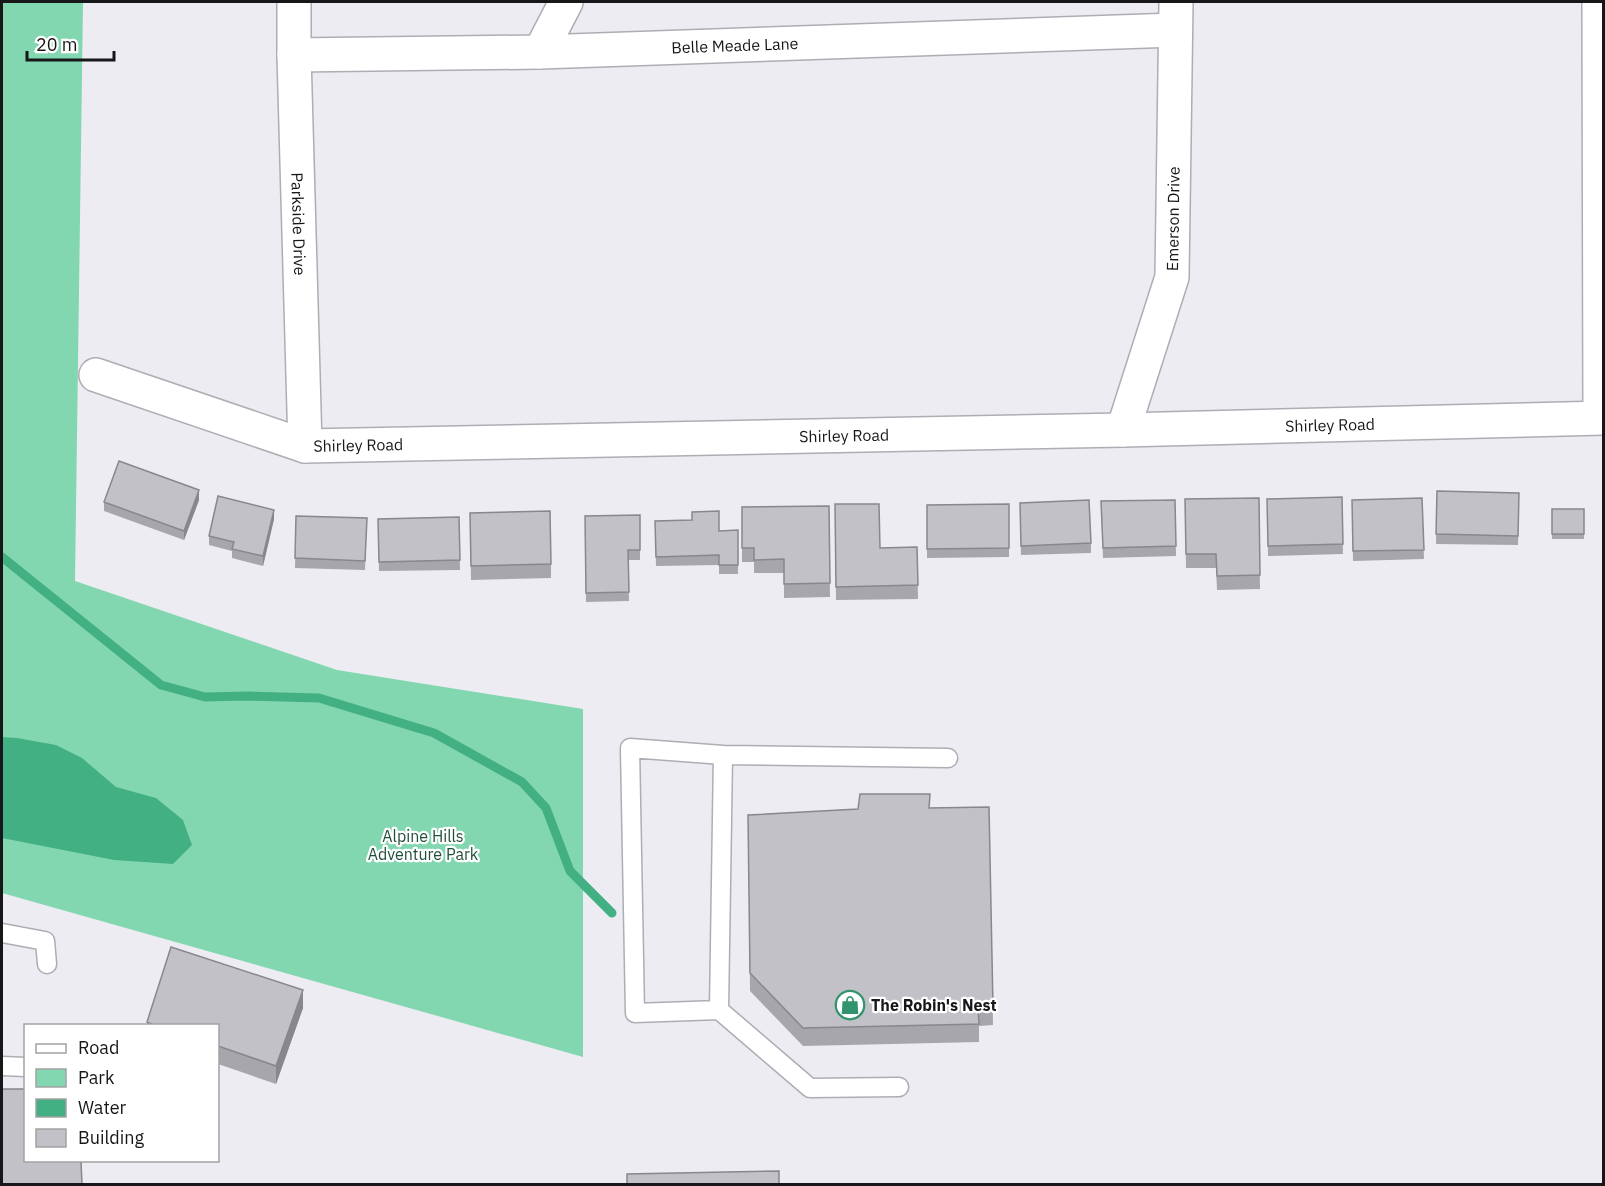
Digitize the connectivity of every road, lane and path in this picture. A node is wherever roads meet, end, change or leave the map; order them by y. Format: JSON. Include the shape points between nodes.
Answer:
{"nodes":[{"id":1,"x":294,"y":2,"type":"edge"},
{"id":2,"x":566,"y":2,"type":"edge"},
{"id":3,"x":1599,"y":2,"type":"edge"},
{"id":4,"x":1176,"y":16,"type":"edge"},
{"id":5,"x":540,"y":51,"type":"junction"},
{"id":6,"x":294,"y":55,"type":"junction"},
{"id":7,"x":96,"y":375,"type":"dead end"},
{"id":8,"x":1602,"y":418,"type":"edge"},
{"id":9,"x":1123,"y":430,"type":"junction"},
{"id":10,"x":305,"y":446,"type":"junction"},
{"id":11,"x":723,"y":755,"type":"junction"},
{"id":12,"x":948,"y":758,"type":"dead end"},
{"id":13,"x":2,"y":933,"type":"edge"},
{"id":14,"x":47,"y":964,"type":"dead end"},
{"id":15,"x":720,"y":1010,"type":"junction"},
{"id":16,"x":2,"y":1066,"type":"edge"},
{"id":17,"x":24,"y":1067,"type":"edge"},
{"id":18,"x":899,"y":1087,"type":"dead end"}],
"edges":[{"from":1,"to":6,"type":"street","name":"Parkside Drive"},
{"from":2,"to":5,"type":"street"},
{"from":3,"to":8,"type":"street"},
{"from":4,"to":5,"type":"street","name":"Belle Meade Lane"},
{"from":4,"to":9,"type":"street","name":"Emerson Drive","via":[[1172,278]]},
{"from":5,"to":6,"type":"street","name":"Belle Meade Lane"},
{"from":6,"to":10,"type":"street","name":"Parkside Drive"},
{"from":7,"to":10,"type":"street","name":"Shirley Road"},
{"from":8,"to":9,"type":"street","name":"Shirley Road"},
{"from":9,"to":10,"type":"street","name":"Shirley Road"},
{"from":11,"to":12,"type":"lane"},
{"from":11,"to":15,"type":"lane"},
{"from":11,"to":15,"type":"lane","via":[[630,748],[635,1013]]},
{"from":13,"to":14,"type":"lane","via":[[45,941]]},
{"from":15,"to":18,"type":"lane","via":[[810,1088]]},
{"from":16,"to":17,"type":"lane"}]}
